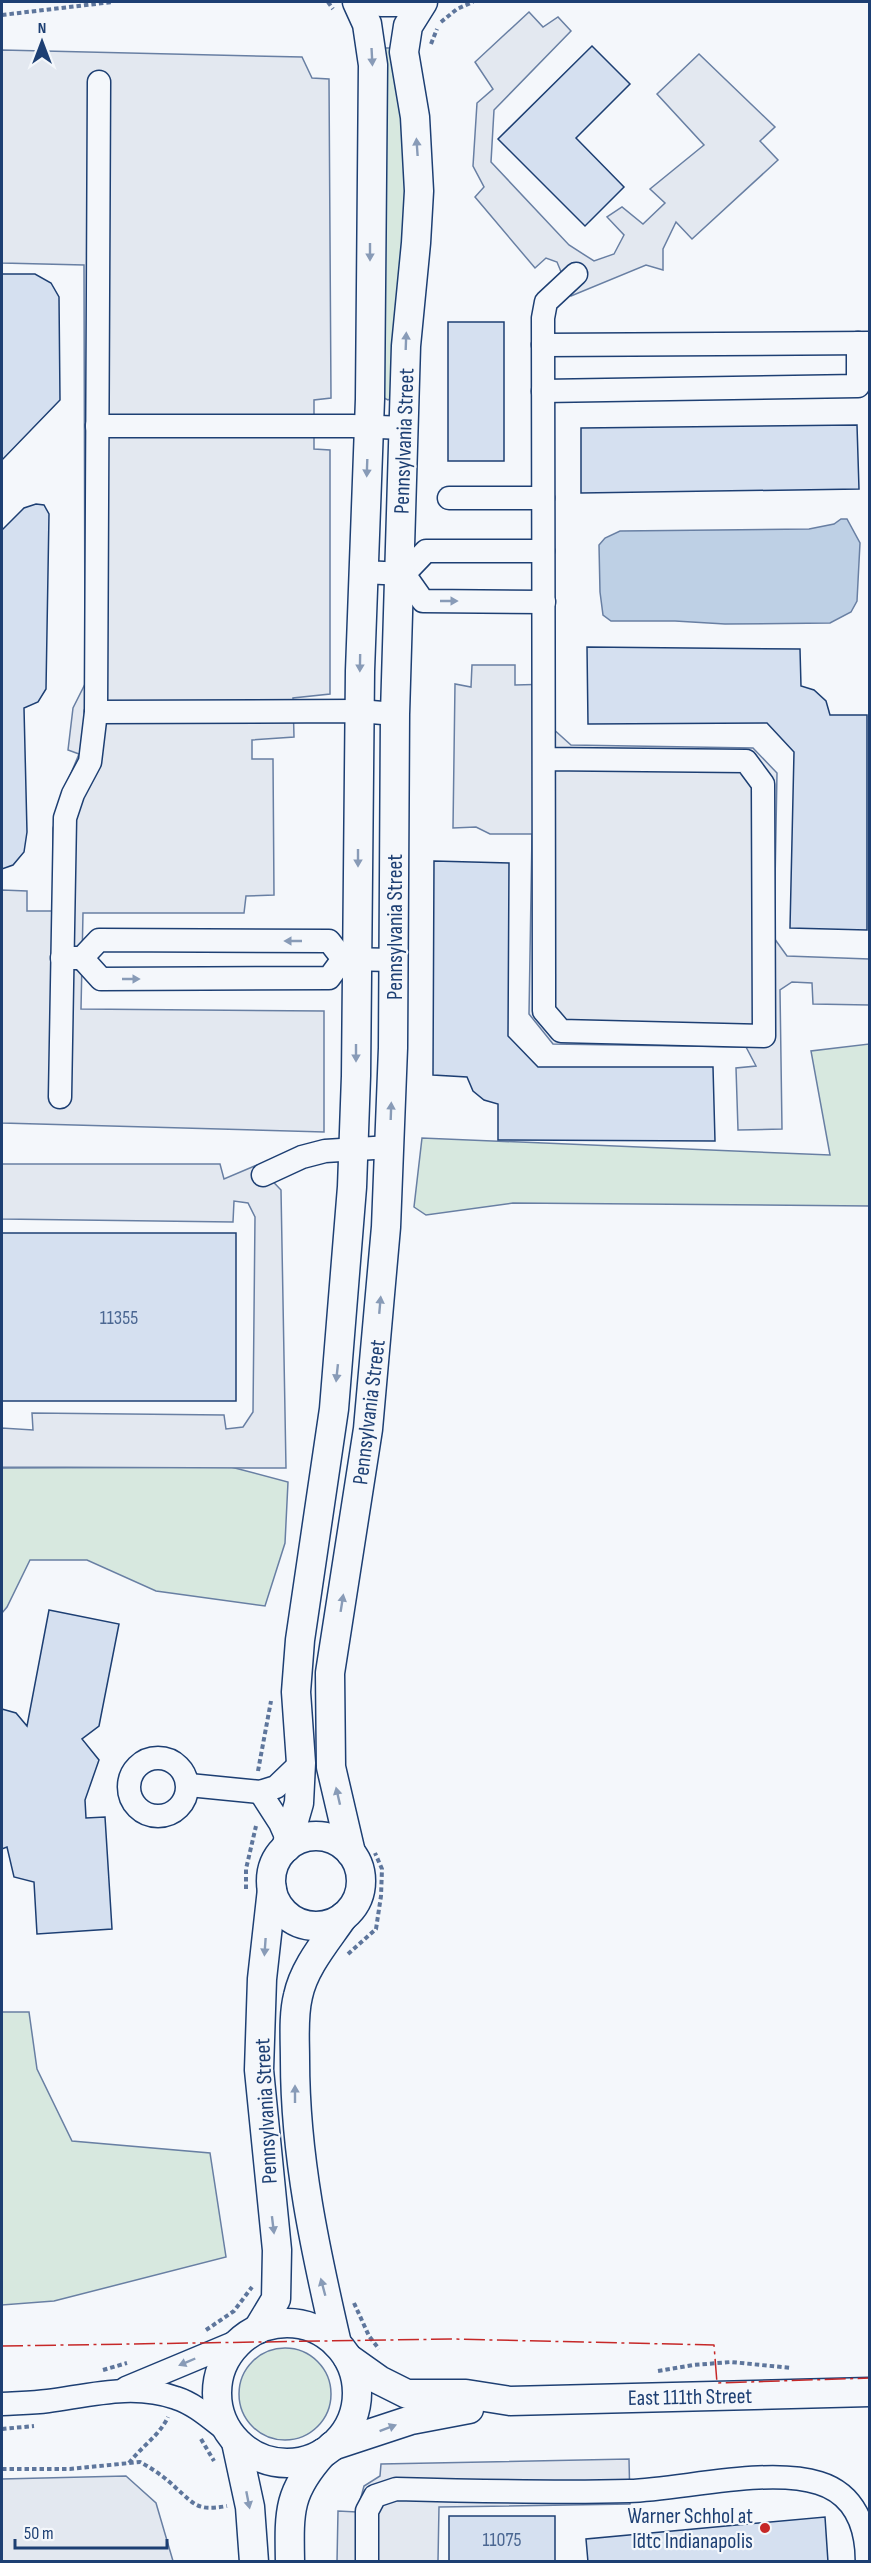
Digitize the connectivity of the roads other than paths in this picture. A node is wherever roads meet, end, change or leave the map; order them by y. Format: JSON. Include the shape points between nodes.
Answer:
{"nodes":[{"id":1,"x":357,"y":2,"type":"edge"},
{"id":2,"x":381,"y":2,"type":"edge"},
{"id":3,"x":408,"y":2,"type":"edge"},
{"id":4,"x":423,"y":2,"type":"edge"},
{"id":5,"x":99,"y":82,"type":"dead end"},
{"id":6,"x":576,"y":274,"type":"dead end"},
{"id":7,"x":864,"y":343,"type":"edge"},
{"id":8,"x":543,"y":345,"type":"junction"},
{"id":9,"x":543,"y":391,"type":"junction"},
{"id":10,"x":97,"y":426,"type":"junction"},
{"id":11,"x":369,"y":426,"type":"junction"},
{"id":12,"x":405,"y":428,"type":"junction"},
{"id":13,"x":449,"y":498,"type":"dead end"},
{"id":14,"x":543,"y":498,"type":"junction"},
{"id":15,"x":543,"y":551,"type":"junction"},
{"id":16,"x":363,"y":572,"type":"junction"},
{"id":17,"x":401,"y":574,"type":"junction"},
{"id":18,"x":544,"y":602,"type":"junction"},
{"id":19,"x":359,"y":711,"type":"junction"},
{"id":20,"x":96,"y":712,"type":"junction"},
{"id":21,"x":396,"y":714,"type":"junction"},
{"id":22,"x":544,"y":759,"type":"junction"},
{"id":23,"x":72,"y":958,"type":"junction"},
{"id":24,"x":350,"y":959,"type":"junction"},
{"id":25,"x":394,"y":960,"type":"junction"},
{"id":26,"x":60,"y":1097,"type":"dead end"},
{"id":27,"x":353,"y":1148,"type":"junction"},
{"id":28,"x":390,"y":1148,"type":"junction"},
{"id":29,"x":263,"y":1175,"type":"dead end"},
{"id":30,"x":301,"y":1762,"type":"junction"},
{"id":31,"x":189,"y":1785,"type":"dead end"},
{"id":32,"x":260,"y":1792,"type":"junction"},
{"id":33,"x":287,"y":1845,"type":"junction"},
{"id":34,"x":351,"y":1853,"type":"junction"},
{"id":35,"x":272,"y":1889,"type":"junction"},
{"id":36,"x":343,"y":1917,"type":"junction"},
{"id":37,"x":249,"y":2334,"type":"junction"},
{"id":38,"x":342,"y":2351,"type":"junction"},
{"id":39,"x":124,"y":2390,"type":"junction"},
{"id":40,"x":870,"y":2392,"type":"edge"},
{"id":41,"x":510,"y":2401,"type":"junction"},
{"id":42,"x":2,"y":2404,"type":"edge"},
{"id":43,"x":232,"y":2436,"type":"junction"},
{"id":44,"x":328,"y":2450,"type":"junction"},
{"id":45,"x":254,"y":2562,"type":"edge"},
{"id":46,"x":290,"y":2562,"type":"edge"},
{"id":47,"x":367,"y":2562,"type":"edge"},
{"id":48,"x":867,"y":2562,"type":"edge"}],
"edges":[{"from":1,"to":11,"type":"main road","name":"Pennsylvania Street","one_way":true,"via":[[367,24],[372,56]]},
{"from":2,"to":3,"type":"main road"},
{"from":12,"to":4,"type":"main road","name":"Pennsylvania Street","one_way":true,"via":[[406,346],[419,182],[415,117],[404,52],[408,26]]},
{"from":5,"to":10,"type":"street"},
{"from":6,"to":8,"type":"street","via":[[546,302]]},
{"from":7,"to":8,"type":"street"},
{"from":7,"to":9,"type":"street","via":[[858,387]]},
{"from":8,"to":9,"type":"street"},
{"from":9,"to":14,"type":"street"},
{"from":10,"to":11,"type":"street"},
{"from":10,"to":20,"type":"street"},
{"from":11,"to":12,"type":"street"},
{"from":11,"to":16,"type":"main road","name":"Pennsylvania Street","one_way":true},
{"from":12,"to":17,"type":"main road","name":"Pennsylvania Street"},
{"from":13,"to":14,"type":"street"},
{"from":14,"to":15,"type":"street"},
{"from":15,"to":17,"type":"street","via":[[426,551]]},
{"from":15,"to":18,"type":"street"},
{"from":16,"to":17,"type":"street"},
{"from":16,"to":19,"type":"main road","name":"Pennsylvania Street","one_way":true},
{"from":17,"to":18,"type":"street","one_way":true,"via":[[423,601]]},
{"from":17,"to":21,"type":"main road","name":"Pennsylvania Street"},
{"from":18,"to":22,"type":"street"},
{"from":19,"to":20,"type":"street"},
{"from":19,"to":21,"type":"street"},
{"from":19,"to":24,"type":"main road","name":"Pennsylvania Street","one_way":true},
{"from":20,"to":23,"type":"street","via":[[90,762],[65,818]]},
{"from":21,"to":25,"type":"main road","name":"Pennsylvania Street"},
{"from":22,"to":22,"type":"street","via":[[544,1011],[561,1031],[764,1036],[763,784],[746,761]]},
{"from":24,"to":23,"type":"street","one_way":true,"via":[[329,941],[111,940],[99,940]]},
{"from":23,"to":24,"type":"street","one_way":true,"via":[[101,979],[329,978]]},
{"from":23,"to":26,"type":"street"},
{"from":24,"to":25,"type":"street"},
{"from":24,"to":27,"type":"main road","name":"Pennsylvania Street","one_way":true},
{"from":28,"to":25,"type":"main road","name":"Pennsylvania Street","one_way":true},
{"from":27,"to":28,"type":"street"},
{"from":27,"to":29,"type":"street","via":[[302,1157]]},
{"from":27,"to":30,"type":"main road","name":"Pennsylvania Street","one_way":true,"via":[[334,1409],[300,1640],[296,1692]]},
{"from":34,"to":28,"type":"main road","name":"Pennsylvania Street","one_way":true,"via":[[331,1767],[330,1673],[368,1429]]},
{"from":30,"to":32,"type":"street","via":[[276,1787]]},
{"from":30,"to":33,"type":"main road","name":"Pennsylvania Street","via":[[299,1803]]},
{"from":31,"to":32,"type":"street"},
{"from":32,"to":33,"type":"street","via":[[280,1823]]},
{"from":33,"to":34,"type":"main road","via":[[320,1836],[334,1839]]},
{"from":33,"to":35,"type":"main road","via":[[273,1866]]},
{"from":34,"to":36,"type":"main road","via":[[361,1872],[362,1887],[357,1901]]},
{"from":35,"to":36,"type":"main road","via":[[281,1909],[306,1925],[321,1926]]},
{"from":35,"to":37,"type":"main road","name":"Pennsylvania Street","one_way":true,"via":[[259,2070],[277,2250],[276,2299]]},
{"from":38,"to":36,"type":"main road","name":"Pennsylvania Street","one_way":true,"via":[[321,2282],[302,2180],[295,2111],[295,2031],[297,1997],[307,1971]]},
{"from":37,"to":38,"type":"main road","via":[[279,2323],[300,2324],[320,2331]]},
{"from":37,"to":39,"type":"street","one_way":true},
{"from":37,"to":43,"type":"main road","via":[[228,2354],[219,2373],[219,2412]]},
{"from":38,"to":41,"type":"main road","name":"East 111th Street","via":[[379,2380],[407,2394],[466,2394]]},
{"from":38,"to":44,"type":"main road","via":[[356,2381],[356,2405],[348,2428]]},
{"from":39,"to":42,"type":"street"},
{"from":39,"to":43,"type":"street","via":[[177,2398]]},
{"from":40,"to":41,"type":"main road","name":"East 111th Street"},
{"from":44,"to":41,"type":"main road","name":"East 111th Street","one_way":true,"via":[[411,2420]]},
{"from":43,"to":44,"type":"main road","via":[[263,2459],[278,2463],[294,2463]]},
{"from":43,"to":45,"type":"main road","one_way":true,"via":[[250,2507]]},
{"from":44,"to":46,"type":"main road","via":[[305,2474],[293,2499]]},
{"from":47,"to":48,"type":"street","via":[[367,2511],[375,2496],[396,2488],[630,2491],[771,2477],[800,2478],[840,2493],[857,2511],[867,2543]]}]}
